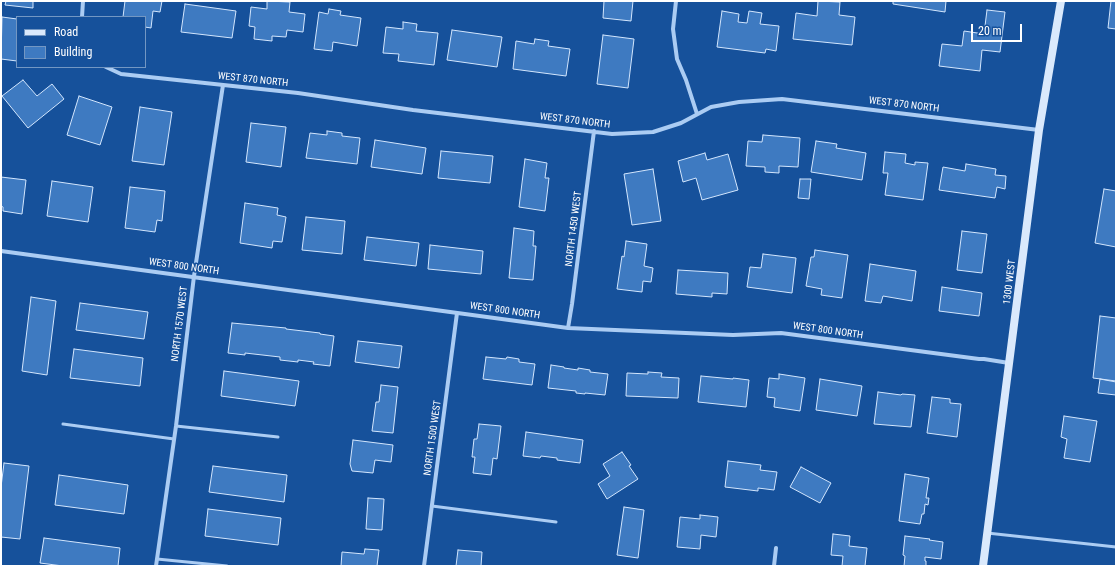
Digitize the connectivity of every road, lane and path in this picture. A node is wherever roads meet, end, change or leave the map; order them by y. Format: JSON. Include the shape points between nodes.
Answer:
{"nodes":[{"id":1,"x":83,"y":1,"type":"edge"},
{"id":2,"x":676,"y":1,"type":"edge"},
{"id":3,"x":1061,"y":1,"type":"edge"},
{"id":4,"x":82,"y":16,"type":"edge"},
{"id":5,"x":108,"y":68,"type":"edge"},
{"id":6,"x":223,"y":85,"type":"junction"},
{"id":7,"x":697,"y":114,"type":"junction"},
{"id":8,"x":1039,"y":130,"type":"junction"},
{"id":9,"x":594,"y":131,"type":"junction"},
{"id":10,"x":1,"y":251,"type":"edge"},
{"id":11,"x":194,"y":276,"type":"junction"},
{"id":12,"x":457,"y":313,"type":"junction"},
{"id":13,"x":568,"y":328,"type":"junction"},
{"id":14,"x":1009,"y":363,"type":"junction"},
{"id":15,"x":63,"y":424,"type":"dead end"},
{"id":16,"x":176,"y":426,"type":"junction"},
{"id":17,"x":278,"y":437,"type":"dead end"},
{"id":18,"x":174,"y":439,"type":"junction"},
{"id":19,"x":432,"y":506,"type":"junction"},
{"id":20,"x":556,"y":522,"type":"dead end"},
{"id":21,"x":987,"y":533,"type":"junction"},
{"id":22,"x":1116,"y":547,"type":"edge"},
{"id":23,"x":776,"y":548,"type":"dead end"},
{"id":24,"x":157,"y":559,"type":"junction"},
{"id":25,"x":156,"y":566,"type":"edge"},
{"id":26,"x":227,"y":566,"type":"edge"},
{"id":27,"x":424,"y":566,"type":"edge"},
{"id":28,"x":774,"y":566,"type":"edge"},
{"id":29,"x":983,"y":566,"type":"edge"}],
"edges":[{"from":1,"to":4,"type":"street"},
{"from":2,"to":7,"type":"street","via":[[672,29],[677,59]]},
{"from":3,"to":8,"type":"street","name":"1300 WEST"},
{"from":5,"to":6,"type":"street","name":"WEST 870 NORTH","via":[[121,74]]},
{"from":6,"to":9,"type":"street","name":"WEST 870 NORTH"},
{"from":6,"to":11,"type":"street","name":"NORTH 1570 WEST"},
{"from":7,"to":8,"type":"street","name":"WEST 870 NORTH","via":[[711,107],[739,102],[782,99]]},
{"from":7,"to":9,"type":"street","name":"WEST 870 NORTH","via":[[681,123],[653,132],[612,134]]},
{"from":8,"to":14,"type":"street","name":"1300 WEST"},
{"from":9,"to":13,"type":"street","name":"NORTH 1450 WEST"},
{"from":10,"to":11,"type":"street","name":"WEST 800 NORTH"},
{"from":11,"to":12,"type":"street","name":"WEST 800 NORTH"},
{"from":11,"to":16,"type":"street","name":"NORTH 1570 WEST"},
{"from":12,"to":13,"type":"street","name":"WEST 800 NORTH"},
{"from":12,"to":19,"type":"street","name":"NORTH 1500 WEST"},
{"from":13,"to":14,"type":"street","name":"WEST 800 NORTH","via":[[733,335],[781,332]]},
{"from":14,"to":21,"type":"street","name":"1300 WEST"},
{"from":15,"to":18,"type":"lane"},
{"from":16,"to":17,"type":"lane"},
{"from":16,"to":18,"type":"street","name":"NORTH 1570 WEST"},
{"from":18,"to":24,"type":"street","name":"NORTH 1570 WEST"},
{"from":19,"to":20,"type":"lane"},
{"from":19,"to":27,"type":"street","name":"NORTH 1500 WEST"},
{"from":21,"to":22,"type":"lane"},
{"from":21,"to":29,"type":"street","name":"1300 WEST"},
{"from":23,"to":28,"type":"street"},
{"from":24,"to":25,"type":"street","name":"NORTH 1570 WEST"},
{"from":24,"to":26,"type":"lane"}]}
